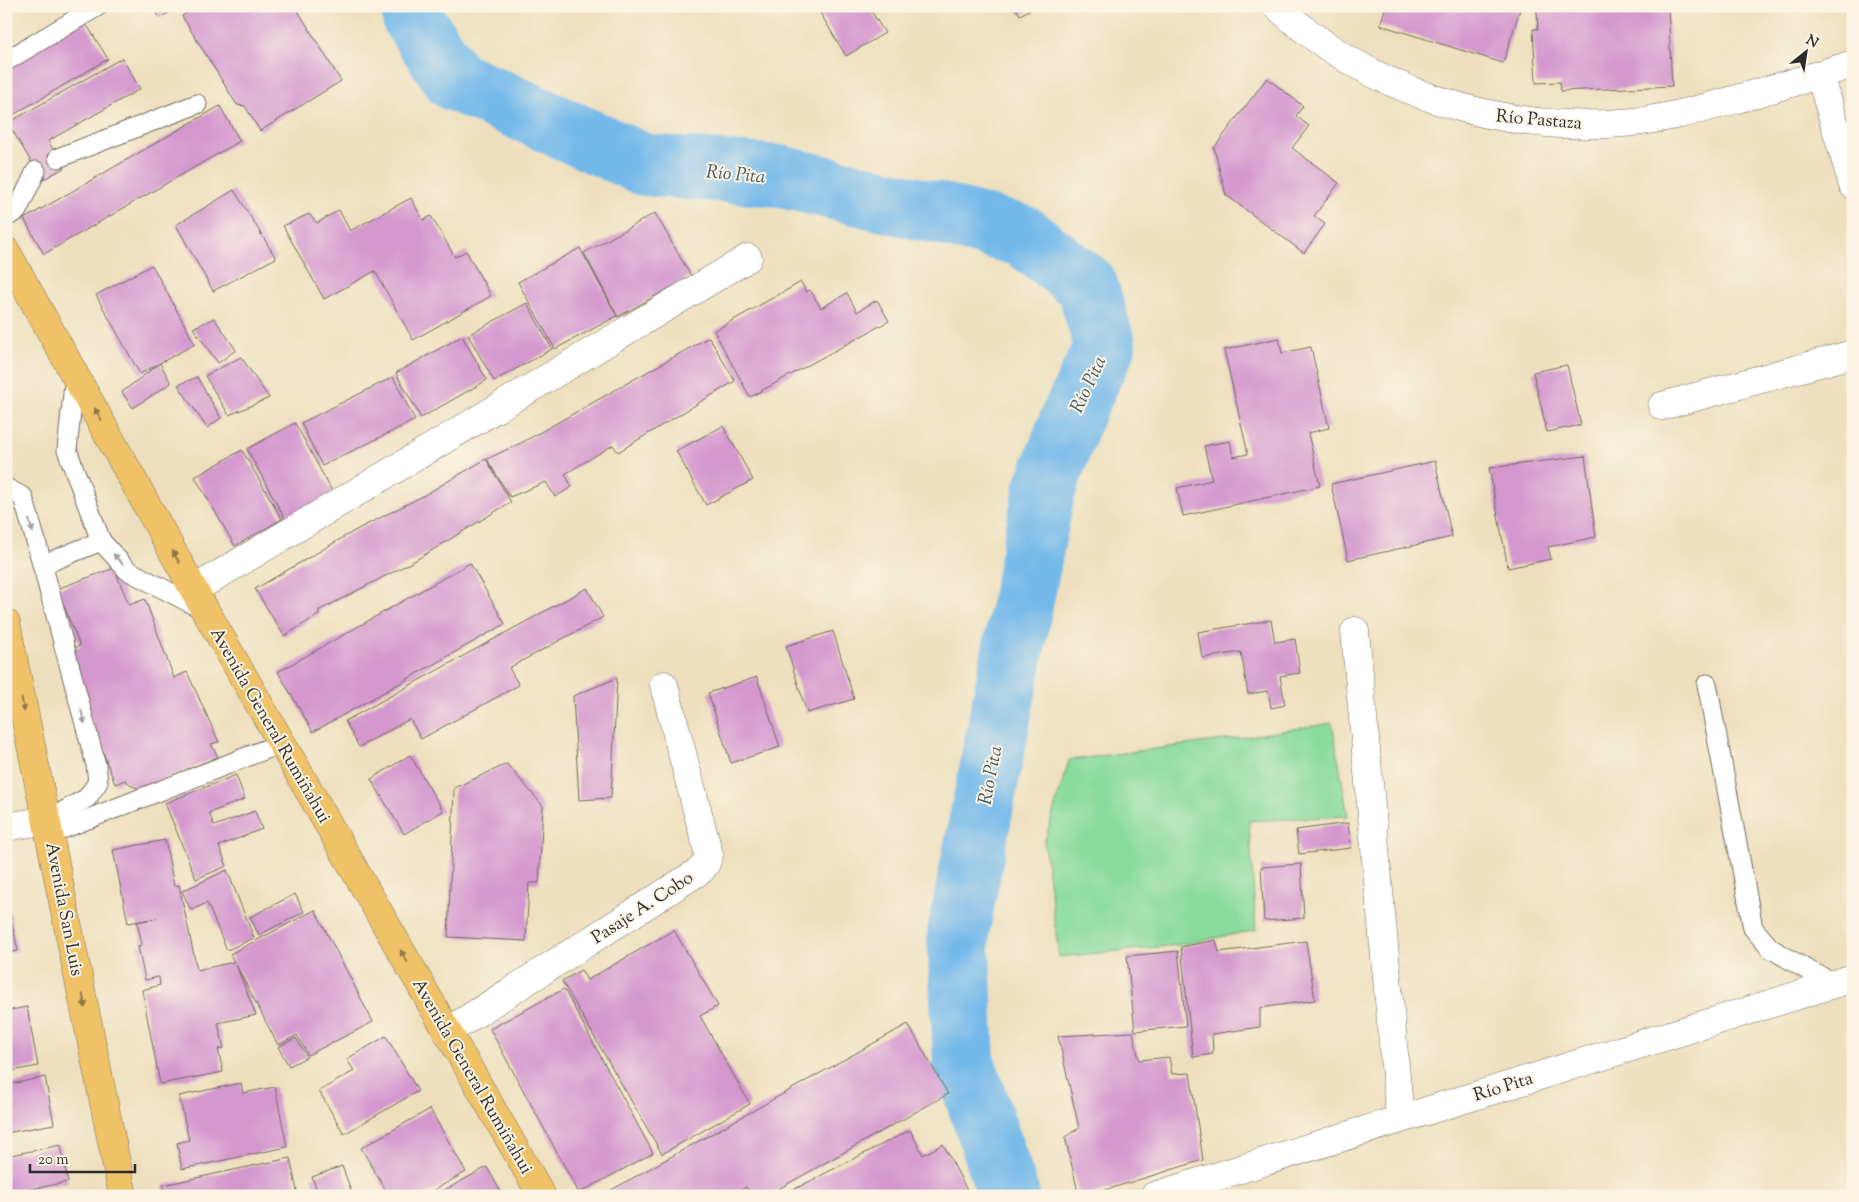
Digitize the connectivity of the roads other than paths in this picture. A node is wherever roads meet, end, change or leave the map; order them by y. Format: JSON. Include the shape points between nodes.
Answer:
{"nodes":[{"id":1,"x":98,"y":6,"type":"edge"},
{"id":2,"x":1278,"y":6,"type":"edge"},
{"id":3,"x":6,"y":61,"type":"edge"},
{"id":4,"x":1853,"y":64,"type":"edge"},
{"id":5,"x":1820,"y":75,"type":"junction"},
{"id":6,"x":197,"y":104,"type":"dead end"},
{"id":7,"x":58,"y":158,"type":"dead end"},
{"id":8,"x":36,"y":171,"type":"dead end"},
{"id":9,"x":1853,"y":185,"type":"edge"},
{"id":10,"x":6,"y":217,"type":"edge"},
{"id":11,"x":6,"y":250,"type":"edge"},
{"id":12,"x":748,"y":258,"type":"dead end"},
{"id":13,"x":1853,"y":354,"type":"edge"},
{"id":14,"x":76,"y":374,"type":"junction"},
{"id":15,"x":1662,"y":406,"type":"dead end"},
{"id":16,"x":6,"y":488,"type":"edge"},
{"id":17,"x":101,"y":541,"type":"junction"},
{"id":18,"x":42,"y":565,"type":"junction"},
{"id":19,"x":199,"y":600,"type":"junction"},
{"id":20,"x":6,"y":623,"type":"edge"},
{"id":21,"x":1355,"y":631,"type":"dead end"},
{"id":22,"x":1707,"y":684,"type":"dead end"},
{"id":23,"x":664,"y":685,"type":"dead end"},
{"id":24,"x":282,"y":743,"type":"junction"},
{"id":25,"x":6,"y":827,"type":"edge"},
{"id":26,"x":49,"y":827,"type":"junction"},
{"id":27,"x":1844,"y":980,"type":"edge"},
{"id":28,"x":447,"y":1032,"type":"junction"},
{"id":29,"x":1400,"y":1119,"type":"junction"},
{"id":30,"x":123,"y":1196,"type":"edge"},
{"id":31,"x":542,"y":1196,"type":"edge"},
{"id":32,"x":1154,"y":1196,"type":"edge"}],
"edges":[{"from":1,"to":3,"type":"lane"},
{"from":2,"to":5,"type":"street","name":"Río Pastaza","via":[[1293,22],[1352,62],[1415,93],[1482,114],[1552,124],[1623,123],[1692,112]]},
{"from":4,"to":5,"type":"street","name":"Río Pastaza"},
{"from":5,"to":9,"type":"street"},
{"from":6,"to":7,"type":"lane"},
{"from":8,"to":10,"type":"lane","via":[[17,210]]},
{"from":11,"to":14,"type":"highway","name":"Avenida General Rumiñahui"},
{"from":12,"to":19,"type":"street"},
{"from":13,"to":15,"type":"street"},
{"from":14,"to":17,"type":"lane","via":[[67,450]]},
{"from":19,"to":14,"type":"highway","name":"Avenida General Rumiñahui","one_way":true},
{"from":16,"to":18,"type":"lane","one_way":true,"via":[[22,497]]},
{"from":17,"to":18,"type":"lane"},
{"from":19,"to":17,"type":"lane","one_way":true,"via":[[128,570]]},
{"from":18,"to":26,"type":"lane","one_way":true,"via":[[98,782],[87,798]]},
{"from":19,"to":24,"type":"highway","name":"Avenida General Rumiñahui"},
{"from":20,"to":26,"type":"highway","name":"Avenida San Luis","one_way":true},
{"from":21,"to":29,"type":"street"},
{"from":22,"to":27,"type":"lane","via":[[1753,928],[1770,948],[1810,971]]},
{"from":23,"to":28,"type":"street","name":"Pasaje A. Cobo","via":[[709,855],[706,863],[701,870]]},
{"from":24,"to":26,"type":"lane"},
{"from":28,"to":24,"type":"highway","name":"Avenida General Rumiñahui","one_way":true},
{"from":25,"to":26,"type":"street"},
{"from":26,"to":30,"type":"highway","name":"Avenida San Luis","one_way":true},
{"from":27,"to":29,"type":"street","name":"Río Pita"},
{"from":28,"to":31,"type":"highway","name":"Avenida General Rumiñahui"},
{"from":29,"to":32,"type":"street","name":"Río Pita"}]}
